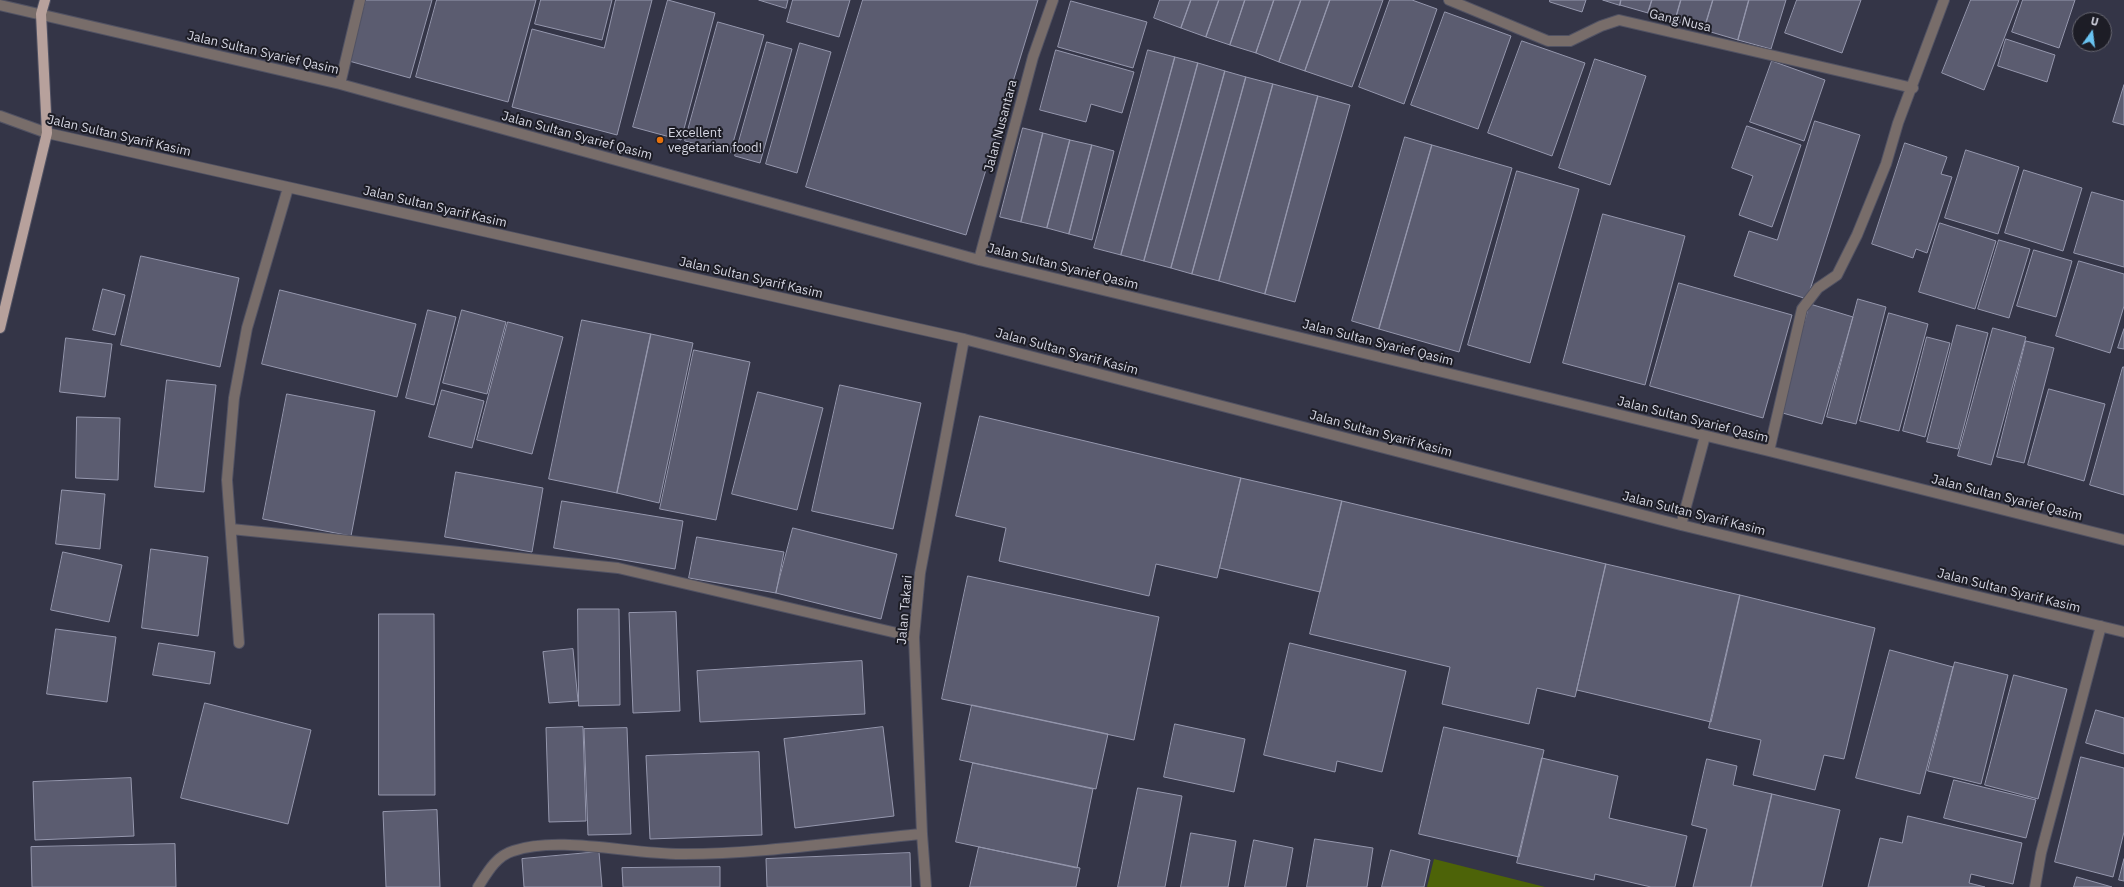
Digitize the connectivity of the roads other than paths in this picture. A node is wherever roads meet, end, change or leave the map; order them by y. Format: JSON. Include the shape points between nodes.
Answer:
{"nodes":[{"id":1,"x":44,"y":0,"type":"edge"},
{"id":2,"x":360,"y":0,"type":"edge"},
{"id":3,"x":1053,"y":0,"type":"edge"},
{"id":4,"x":1449,"y":0,"type":"edge"},
{"id":5,"x":1944,"y":0,"type":"edge"},
{"id":6,"x":0,"y":4,"type":"edge"},
{"id":7,"x":41,"y":14,"type":"junction"},
{"id":8,"x":340,"y":84,"type":"junction"},
{"id":9,"x":1913,"y":88,"type":"junction"},
{"id":10,"x":0,"y":116,"type":"edge"},
{"id":11,"x":47,"y":134,"type":"junction"},
{"id":12,"x":288,"y":188,"type":"junction"},
{"id":13,"x":979,"y":260,"type":"junction"},
{"id":14,"x":0,"y":328,"type":"edge"},
{"id":15,"x":964,"y":339,"type":"junction"},
{"id":16,"x":1704,"y":436,"type":"junction"},
{"id":17,"x":1769,"y":451,"type":"junction"},
{"id":18,"x":1681,"y":525,"type":"junction"},
{"id":19,"x":231,"y":529,"type":"junction"},
{"id":20,"x":2124,"y":540,"type":"edge"},
{"id":21,"x":2102,"y":626,"type":"junction"},
{"id":22,"x":2124,"y":632,"type":"edge"},
{"id":23,"x":914,"y":637,"type":"junction"},
{"id":24,"x":239,"y":643,"type":"dead end"},
{"id":25,"x":922,"y":834,"type":"junction"},
{"id":26,"x":478,"y":887,"type":"edge"},
{"id":27,"x":926,"y":887,"type":"edge"},
{"id":28,"x":2035,"y":887,"type":"edge"}],
"edges":[{"from":1,"to":7,"type":"main road"},
{"from":2,"to":8,"type":"street"},
{"from":3,"to":13,"type":"street","name":"Jalan Nusantara","via":[[1033,57]]},
{"from":4,"to":9,"type":"street","name":"Gang Nusa","via":[[1548,41],[1570,41],[1618,20]]},
{"from":5,"to":9,"type":"street"},
{"from":6,"to":7,"type":"street","name":"Jalan Sultan Syarief Qasim"},
{"from":7,"to":8,"type":"street","name":"Jalan Sultan Syarief Qasim"},
{"from":7,"to":11,"type":"main road"},
{"from":8,"to":13,"type":"street","name":"Jalan Sultan Syarief Qasim"},
{"from":9,"to":17,"type":"street","via":[[1898,123],[1886,164],[1837,275],[1818,288],[1802,309]]},
{"from":10,"to":11,"type":"street","name":"Jalan Sultan Syarif Kasim"},
{"from":11,"to":12,"type":"street","name":"Jalan Sultan Syarif Kasim"},
{"from":11,"to":14,"type":"main road"},
{"from":12,"to":15,"type":"street","name":"Jalan Sultan Syarif Kasim"},
{"from":12,"to":19,"type":"street","via":[[247,328],[234,398],[227,480]]},
{"from":13,"to":16,"type":"street","name":"Jalan Sultan Syarief Qasim"},
{"from":15,"to":18,"type":"street","name":"Jalan Sultan Syarif Kasim"},
{"from":15,"to":23,"type":"street","name":"Jalan Takari","via":[[920,573]]},
{"from":16,"to":17,"type":"street","name":"Jalan Sultan Syarief Qasim"},
{"from":16,"to":18,"type":"street"},
{"from":17,"to":20,"type":"street","name":"Jalan Sultan Syarief Qasim"},
{"from":18,"to":21,"type":"street","name":"Jalan Sultan Syarif Kasim"},
{"from":19,"to":23,"type":"street","via":[[618,568]]},
{"from":19,"to":24,"type":"street"},
{"from":21,"to":22,"type":"street","name":"Jalan Sultan Syarif Kasim"},
{"from":21,"to":28,"type":"street","via":[[2041,853]]},
{"from":23,"to":25,"type":"street","name":"Jalan Takari"},
{"from":25,"to":26,"type":"street","via":[[727,853],[640,853],[575,845],[536,846],[512,851],[492,864]]},
{"from":25,"to":27,"type":"street","name":"Jalan Takari"}]}
